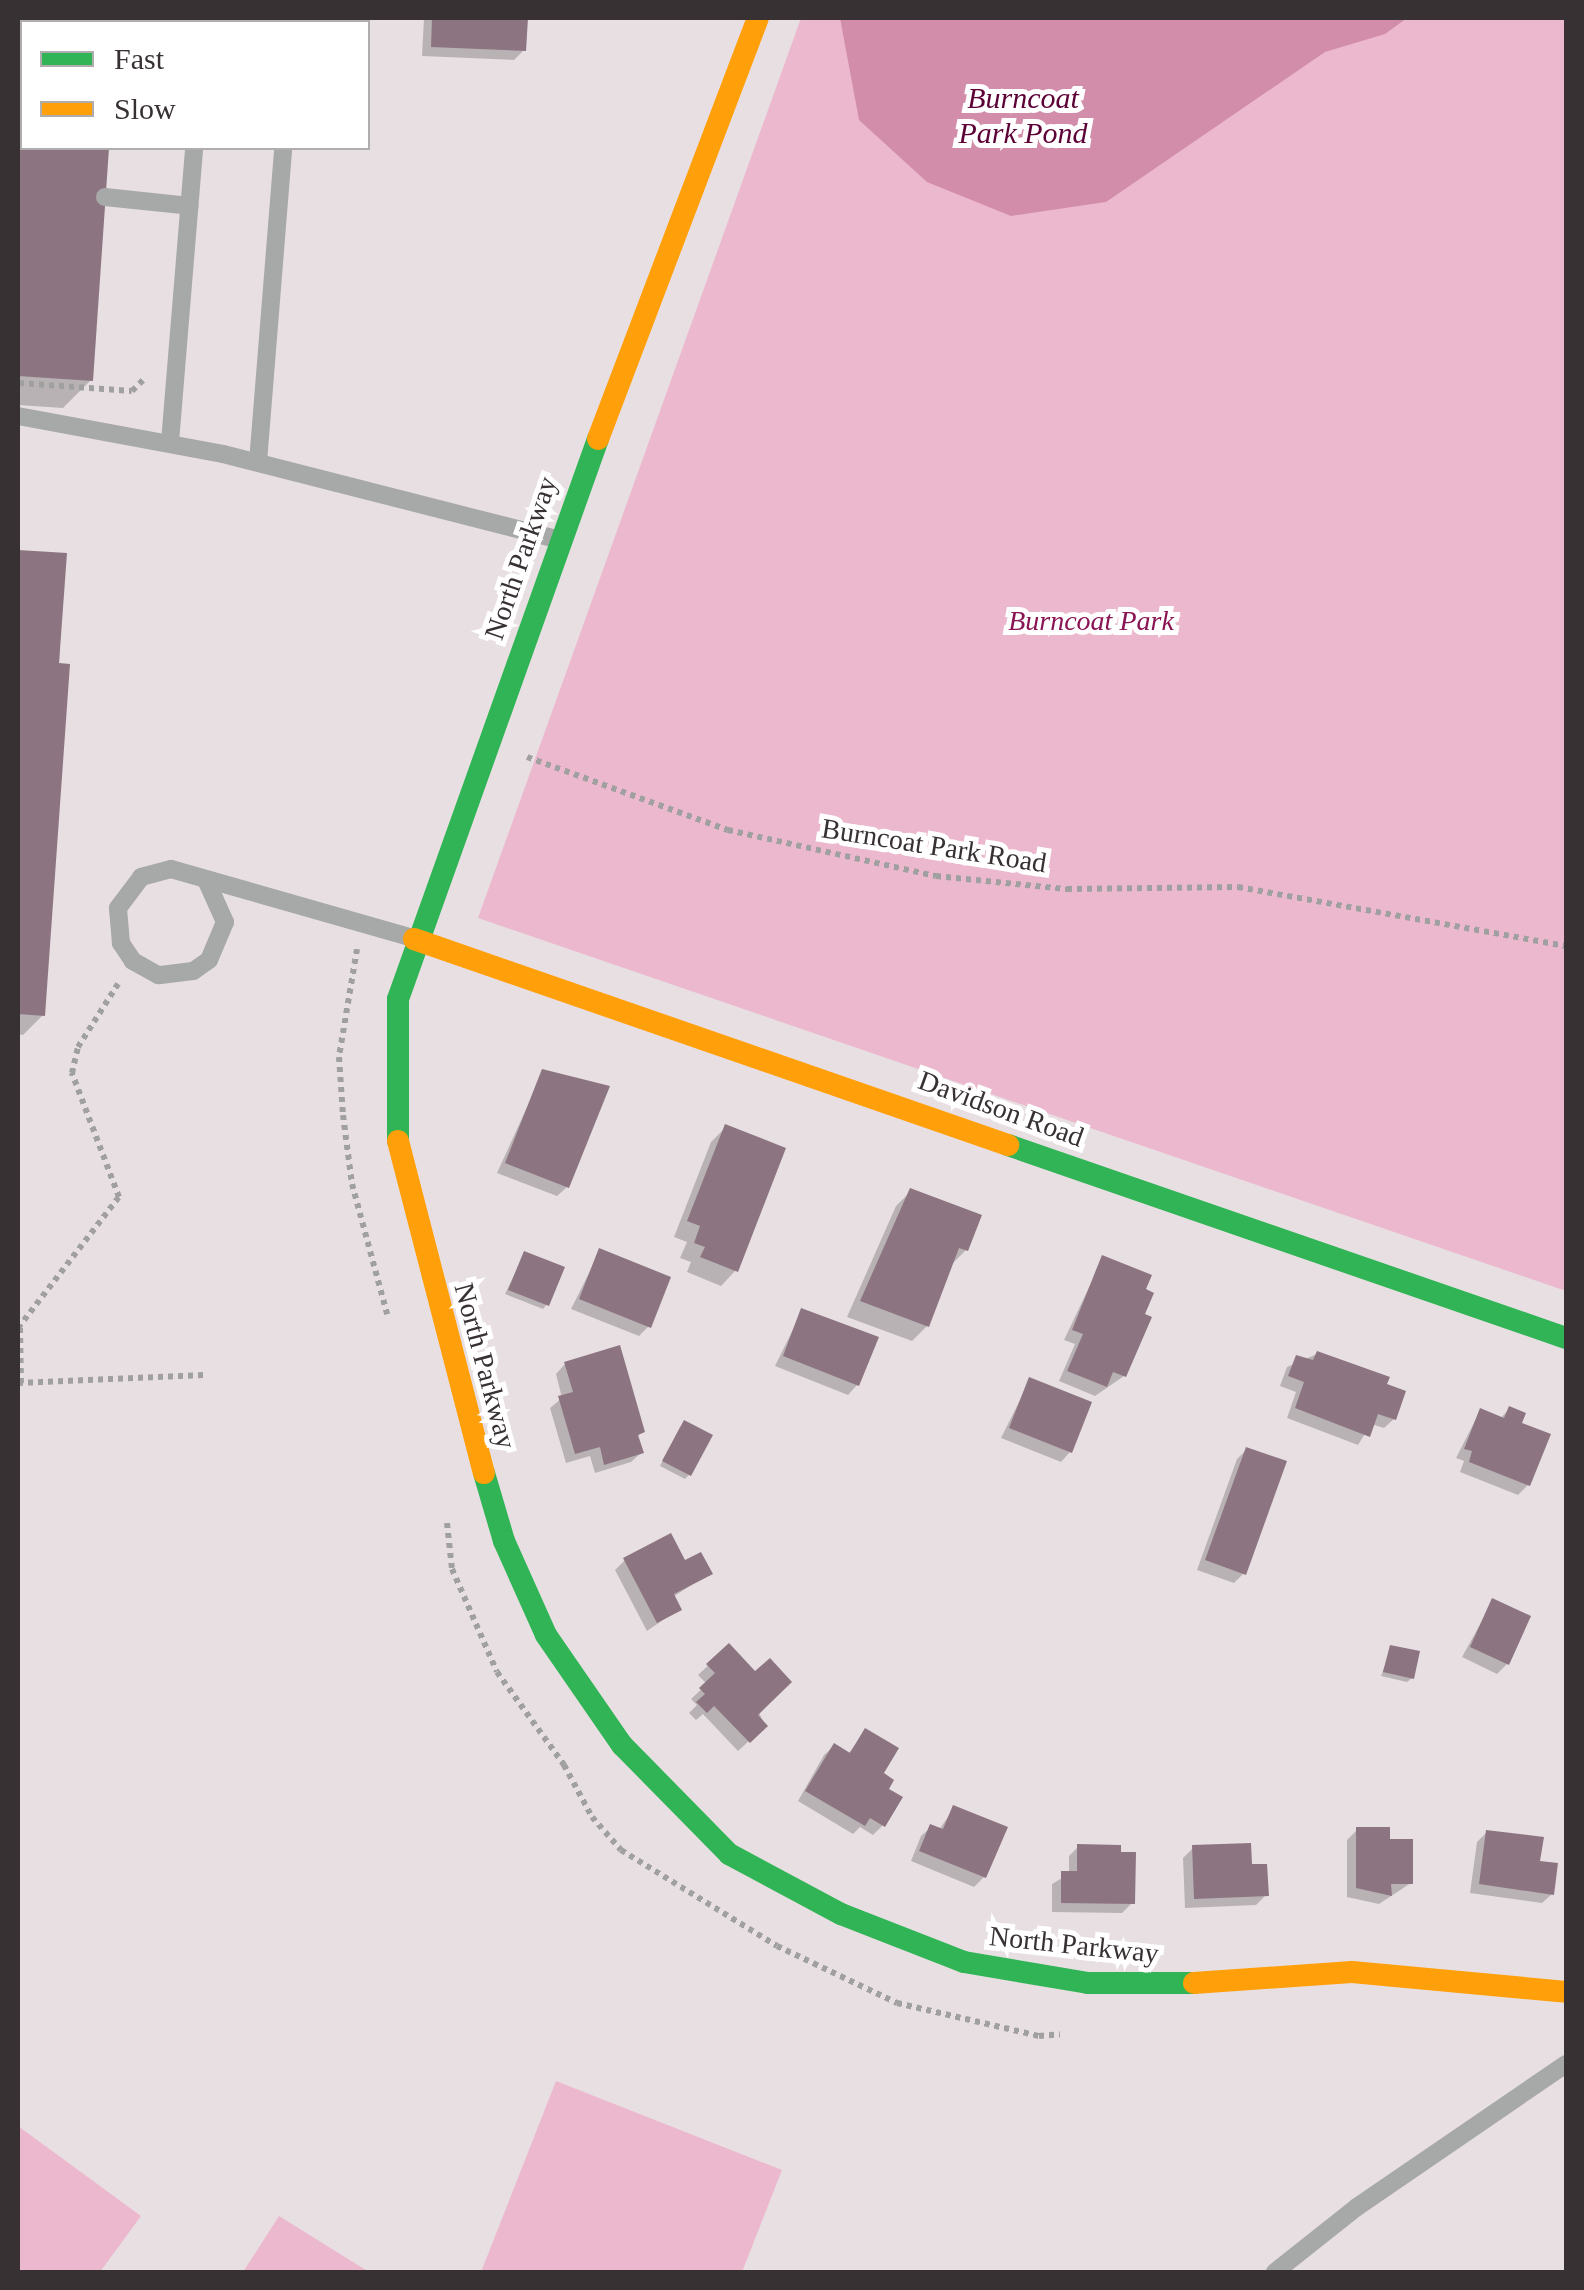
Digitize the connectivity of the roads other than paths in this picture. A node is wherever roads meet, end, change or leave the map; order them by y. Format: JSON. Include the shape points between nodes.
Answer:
{"nodes":[{"id":1,"x":758,"y":18,"type":"edge"},
{"id":2,"x":194,"y":150,"type":"edge"},
{"id":3,"x":283,"y":150,"type":"edge"},
{"id":4,"x":106,"y":197,"type":"dead end"},
{"id":5,"x":190,"y":206,"type":"junction"},
{"id":6,"x":18,"y":416,"type":"edge"},
{"id":7,"x":170,"y":442,"type":"junction"},
{"id":8,"x":258,"y":462,"type":"junction"},
{"id":9,"x":558,"y":539,"type":"junction"},
{"id":10,"x":207,"y":882,"type":"junction"},
{"id":11,"x":414,"y":939,"type":"junction"},
{"id":12,"x":1566,"y":1338,"type":"edge"},
{"id":13,"x":1566,"y":1992,"type":"edge"},
{"id":14,"x":1566,"y":2064,"type":"edge"},
{"id":15,"x":1275,"y":2272,"type":"edge"}],
"edges":[{"from":1,"to":9,"type":"street","name":"North Parkway"},
{"from":2,"to":5,"type":"lane"},
{"from":3,"to":8,"type":"lane"},
{"from":4,"to":5,"type":"lane"},
{"from":5,"to":7,"type":"lane"},
{"from":6,"to":7,"type":"lane"},
{"from":7,"to":8,"type":"lane"},
{"from":8,"to":9,"type":"lane"},
{"from":9,"to":11,"type":"street","name":"North Parkway"},
{"from":10,"to":10,"type":"lane","via":[[171,868],[141,877],[124,894],[116,924],[133,961],[158,975],[193,971],[209,960],[224,922]]},
{"from":10,"to":11,"type":"lane"},
{"from":11,"to":12,"type":"street","name":"Davidson Road"},
{"from":11,"to":13,"type":"street","name":"North Parkway","via":[[394,1046],[399,1155],[446,1347],[504,1541],[546,1635],[601,1720],[729,1854],[904,1940],[1034,1976],[1156,1986],[1352,1972]]},
{"from":14,"to":15,"type":"lane","via":[[1357,2207]]}]}
